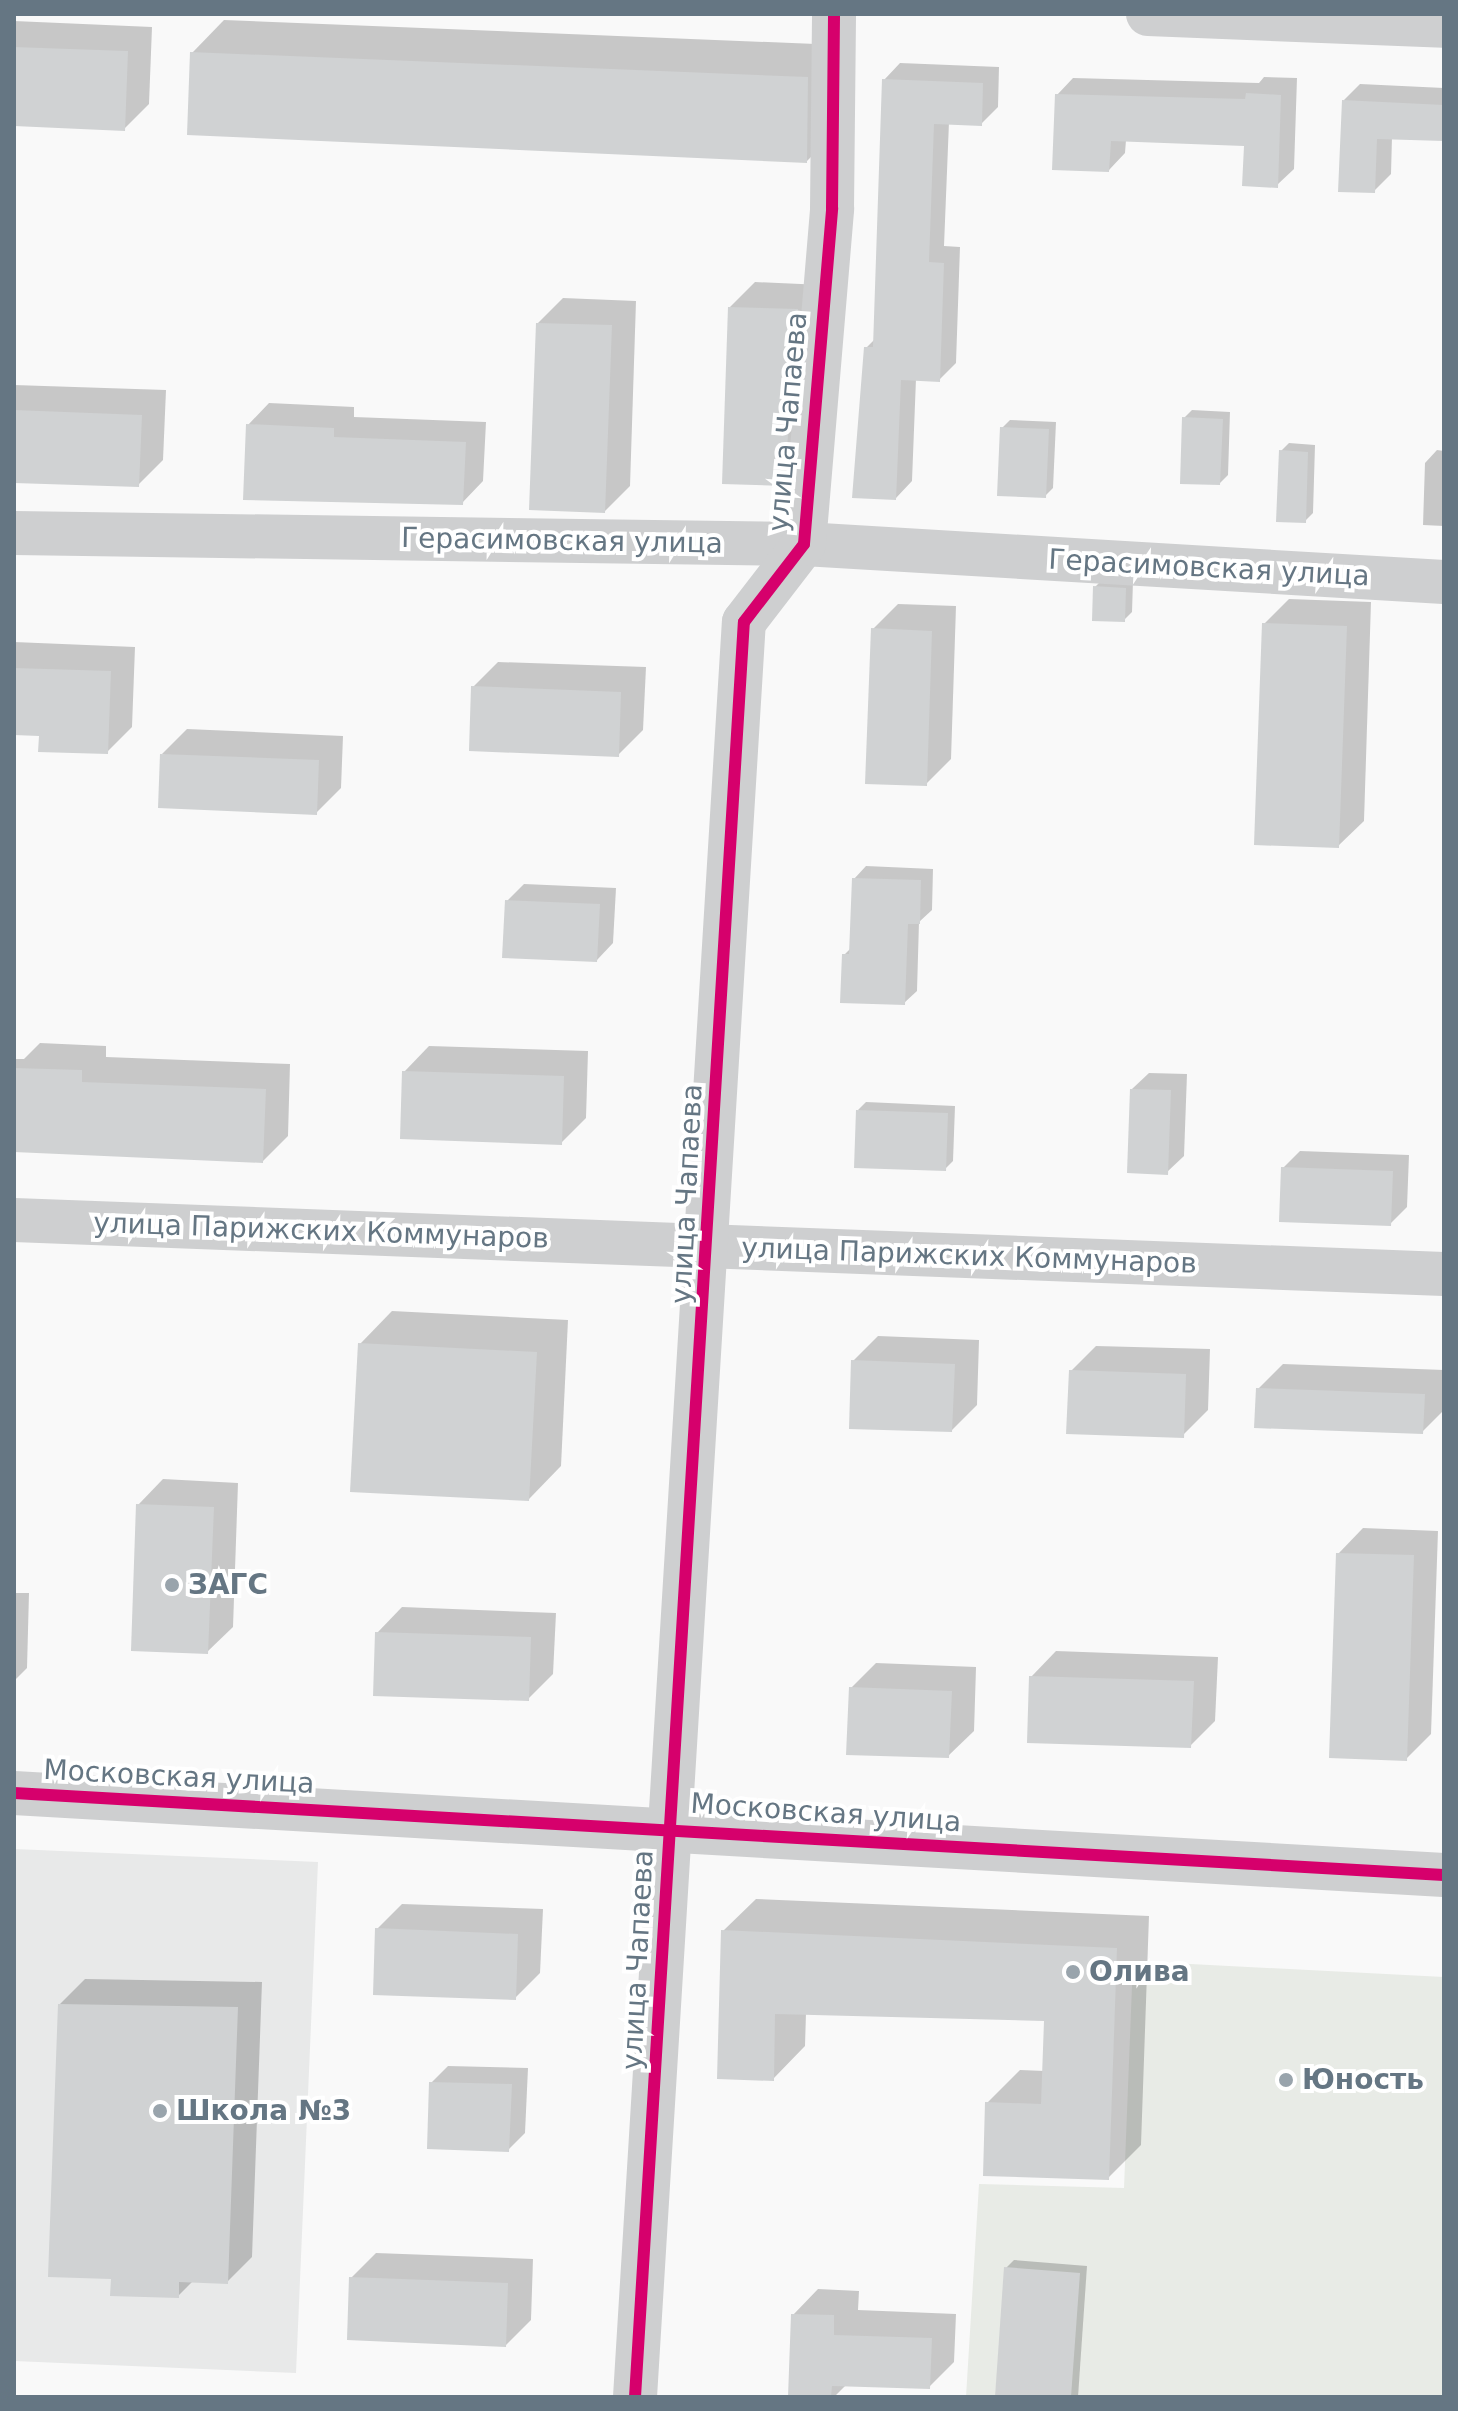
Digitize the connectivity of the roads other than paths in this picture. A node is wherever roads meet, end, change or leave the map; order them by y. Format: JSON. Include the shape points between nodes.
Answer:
{"nodes":[{"id":1,"x":834,"y":14,"type":"edge"},
{"id":2,"x":1148,"y":14,"type":"edge"},
{"id":3,"x":1444,"y":26,"type":"edge"},
{"id":4,"x":14,"y":533,"type":"edge"},
{"id":5,"x":804,"y":544,"type":"junction"},
{"id":6,"x":1444,"y":582,"type":"edge"},
{"id":7,"x":14,"y":1220,"type":"edge"},
{"id":8,"x":709,"y":1246,"type":"junction"},
{"id":9,"x":1444,"y":1274,"type":"edge"},
{"id":10,"x":14,"y":1793,"type":"edge"},
{"id":11,"x":670,"y":1827,"type":"junction"},
{"id":12,"x":1444,"y":1875,"type":"edge"},
{"id":13,"x":635,"y":2397,"type":"edge"}],
"edges":[{"from":1,"to":5,"type":"street","name":"улица Чапаева","via":[[832,208]]},
{"from":2,"to":3,"type":"street"},
{"from":4,"to":5,"type":"street","name":"Герасимовская улица"},
{"from":5,"to":6,"type":"street","name":"Герасимовская улица"},
{"from":5,"to":8,"type":"street","name":"улица Чапаева","via":[[744,622]]},
{"from":7,"to":8,"type":"street","name":"улица Парижских Коммунаров"},
{"from":8,"to":9,"type":"street","name":"улица Парижских Коммунаров"},
{"from":8,"to":11,"type":"street","name":"улица Чапаева"},
{"from":10,"to":11,"type":"street","name":"Московская улица"},
{"from":11,"to":12,"type":"street","name":"Московская улица"},
{"from":11,"to":13,"type":"street","name":"улица Чапаева"}]}
